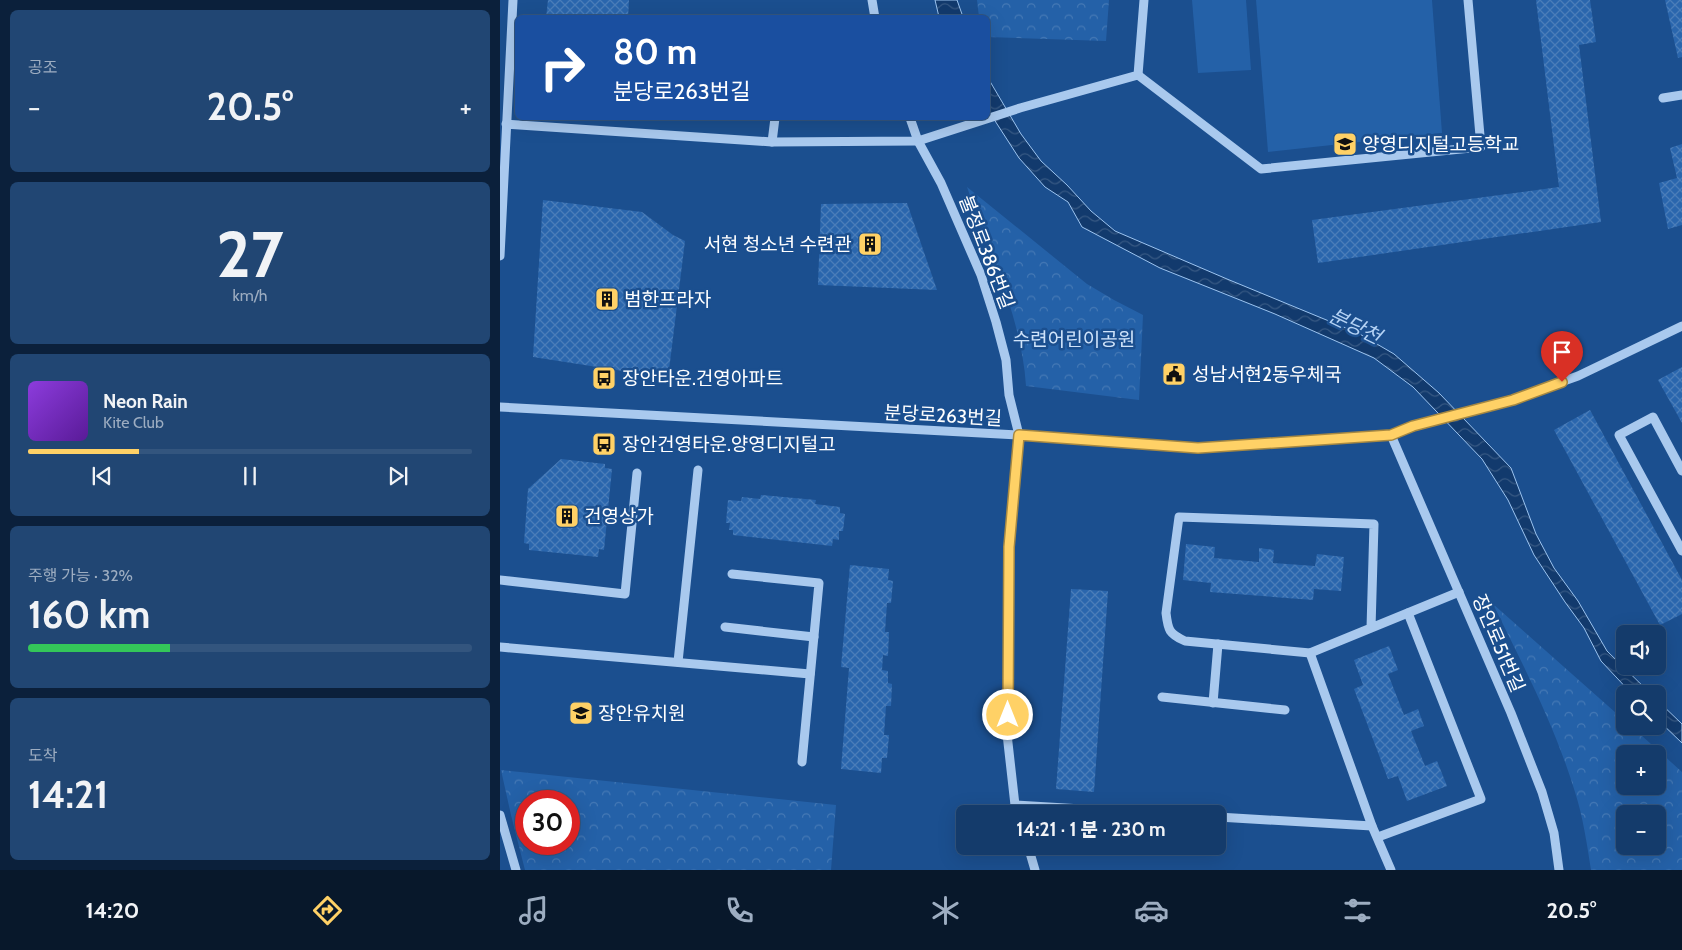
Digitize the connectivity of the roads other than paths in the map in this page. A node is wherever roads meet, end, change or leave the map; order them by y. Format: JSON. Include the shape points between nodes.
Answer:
{"nodes":[{"id":1,"x":513,"y":0,"type":"edge"},
{"id":2,"x":872,"y":0,"type":"edge"},
{"id":3,"x":1144,"y":0,"type":"edge"},
{"id":4,"x":1468,"y":0,"type":"edge"},
{"id":5,"x":874,"y":15,"type":"edge"},
{"id":6,"x":1138,"y":76,"type":"junction"},
{"id":7,"x":1682,"y":95,"type":"edge"},
{"id":8,"x":1662,"y":98,"type":"dead end"},
{"id":9,"x":990,"y":117,"type":"edge"},
{"id":10,"x":775,"y":120,"type":"edge"},
{"id":11,"x":911,"y":120,"type":"edge"},
{"id":12,"x":981,"y":120,"type":"edge"},
{"id":13,"x":506,"y":124,"type":"junction"},
{"id":14,"x":918,"y":141,"type":"junction"},
{"id":15,"x":772,"y":142,"type":"junction"},
{"id":16,"x":500,"y":256,"type":"edge"},
{"id":17,"x":1682,"y":326,"type":"edge"},
{"id":18,"x":500,"y":407,"type":"edge"},
{"id":19,"x":1019,"y":435,"type":"junction"},
{"id":20,"x":1391,"y":435,"type":"junction"},
{"id":21,"x":698,"y":470,"type":"dead end"},
{"id":22,"x":1682,"y":471,"type":"edge"},
{"id":23,"x":637,"y":472,"type":"dead end"},
{"id":24,"x":1682,"y":551,"type":"edge"},
{"id":25,"x":732,"y":574,"type":"dead end"},
{"id":26,"x":500,"y":580,"type":"edge"},
{"id":27,"x":1459,"y":592,"type":"junction"},
{"id":28,"x":1408,"y":613,"type":"junction"},
{"id":29,"x":725,"y":627,"type":"dead end"},
{"id":30,"x":1371,"y":628,"type":"junction"},
{"id":31,"x":814,"y":637,"type":"junction"},
{"id":32,"x":1218,"y":644,"type":"junction"},
{"id":33,"x":500,"y":647,"type":"edge"},
{"id":34,"x":1310,"y":653,"type":"junction"},
{"id":35,"x":678,"y":662,"type":"junction"},
{"id":36,"x":810,"y":674,"type":"junction"},
{"id":37,"x":1162,"y":698,"type":"dead end"},
{"id":38,"x":1213,"y":703,"type":"junction"},
{"id":39,"x":1285,"y":710,"type":"dead end"},
{"id":40,"x":802,"y":762,"type":"dead end"},
{"id":41,"x":1016,"y":805,"type":"edge"},
{"id":42,"x":500,"y":815,"type":"edge"},
{"id":43,"x":1226,"y":817,"type":"edge"},
{"id":44,"x":1372,"y":826,"type":"junction"},
{"id":45,"x":1378,"y":837,"type":"junction"},
{"id":46,"x":1031,"y":855,"type":"edge"},
{"id":47,"x":516,"y":870,"type":"edge"},
{"id":48,"x":1035,"y":870,"type":"edge"},
{"id":49,"x":1391,"y":870,"type":"edge"},
{"id":50,"x":1559,"y":870,"type":"edge"}],
"edges":[{"from":1,"to":13,"type":"street"},
{"from":2,"to":5,"type":"street"},
{"from":3,"to":6,"type":"street"},
{"from":4,"to":6,"type":"street","via":[[1480,147],[1261,169]]},
{"from":6,"to":9,"type":"street"},
{"from":7,"to":8,"type":"street"},
{"from":10,"to":15,"type":"street"},
{"from":11,"to":14,"type":"street","name":"불정로386번길"},
{"from":12,"to":14,"type":"street"},
{"from":13,"to":15,"type":"street"},
{"from":13,"to":16,"type":"street"},
{"from":14,"to":15,"type":"street"},
{"from":14,"to":19,"type":"street","name":"불정로386번길","via":[[941,183],[984,285],[1006,360],[1009,395]]},
{"from":17,"to":20,"type":"street","name":"분당로263번길","via":[[1578,376],[1513,400],[1413,426]]},
{"from":18,"to":19,"type":"street","name":"분당로263번길"},
{"from":19,"to":20,"type":"street","name":"분당로263번길","via":[[1198,448]]},
{"from":19,"to":41,"type":"street","name":"불정로386번길","via":[[1009,547],[1007,734]]},
{"from":20,"to":27,"type":"street","name":"장안로51번길"},
{"from":21,"to":35,"type":"street"},
{"from":22,"to":24,"type":"street","via":[[1653,417],[1619,435]]},
{"from":23,"to":26,"type":"street","via":[[625,594]]},
{"from":25,"to":31,"type":"street","via":[[819,583]]},
{"from":27,"to":28,"type":"street"},
{"from":27,"to":50,"type":"street","name":"장안로51번길","via":[[1542,792],[1554,833]]},
{"from":28,"to":30,"type":"street"},
{"from":28,"to":45,"type":"street","via":[[1481,799]]},
{"from":29,"to":31,"type":"street"},
{"from":30,"to":32,"type":"street","via":[[1374,524],[1179,516],[1167,626],[1174,636],[1185,641]]},
{"from":30,"to":34,"type":"street"},
{"from":31,"to":36,"type":"street"},
{"from":32,"to":34,"type":"street"},
{"from":32,"to":38,"type":"street"},
{"from":33,"to":35,"type":"street"},
{"from":34,"to":44,"type":"street"},
{"from":35,"to":36,"type":"street"},
{"from":36,"to":40,"type":"street"},
{"from":37,"to":38,"type":"street"},
{"from":38,"to":39,"type":"street"},
{"from":42,"to":47,"type":"street"},
{"from":43,"to":44,"type":"street"},
{"from":44,"to":45,"type":"street"},
{"from":45,"to":49,"type":"street"},
{"from":46,"to":48,"type":"street"}]}
